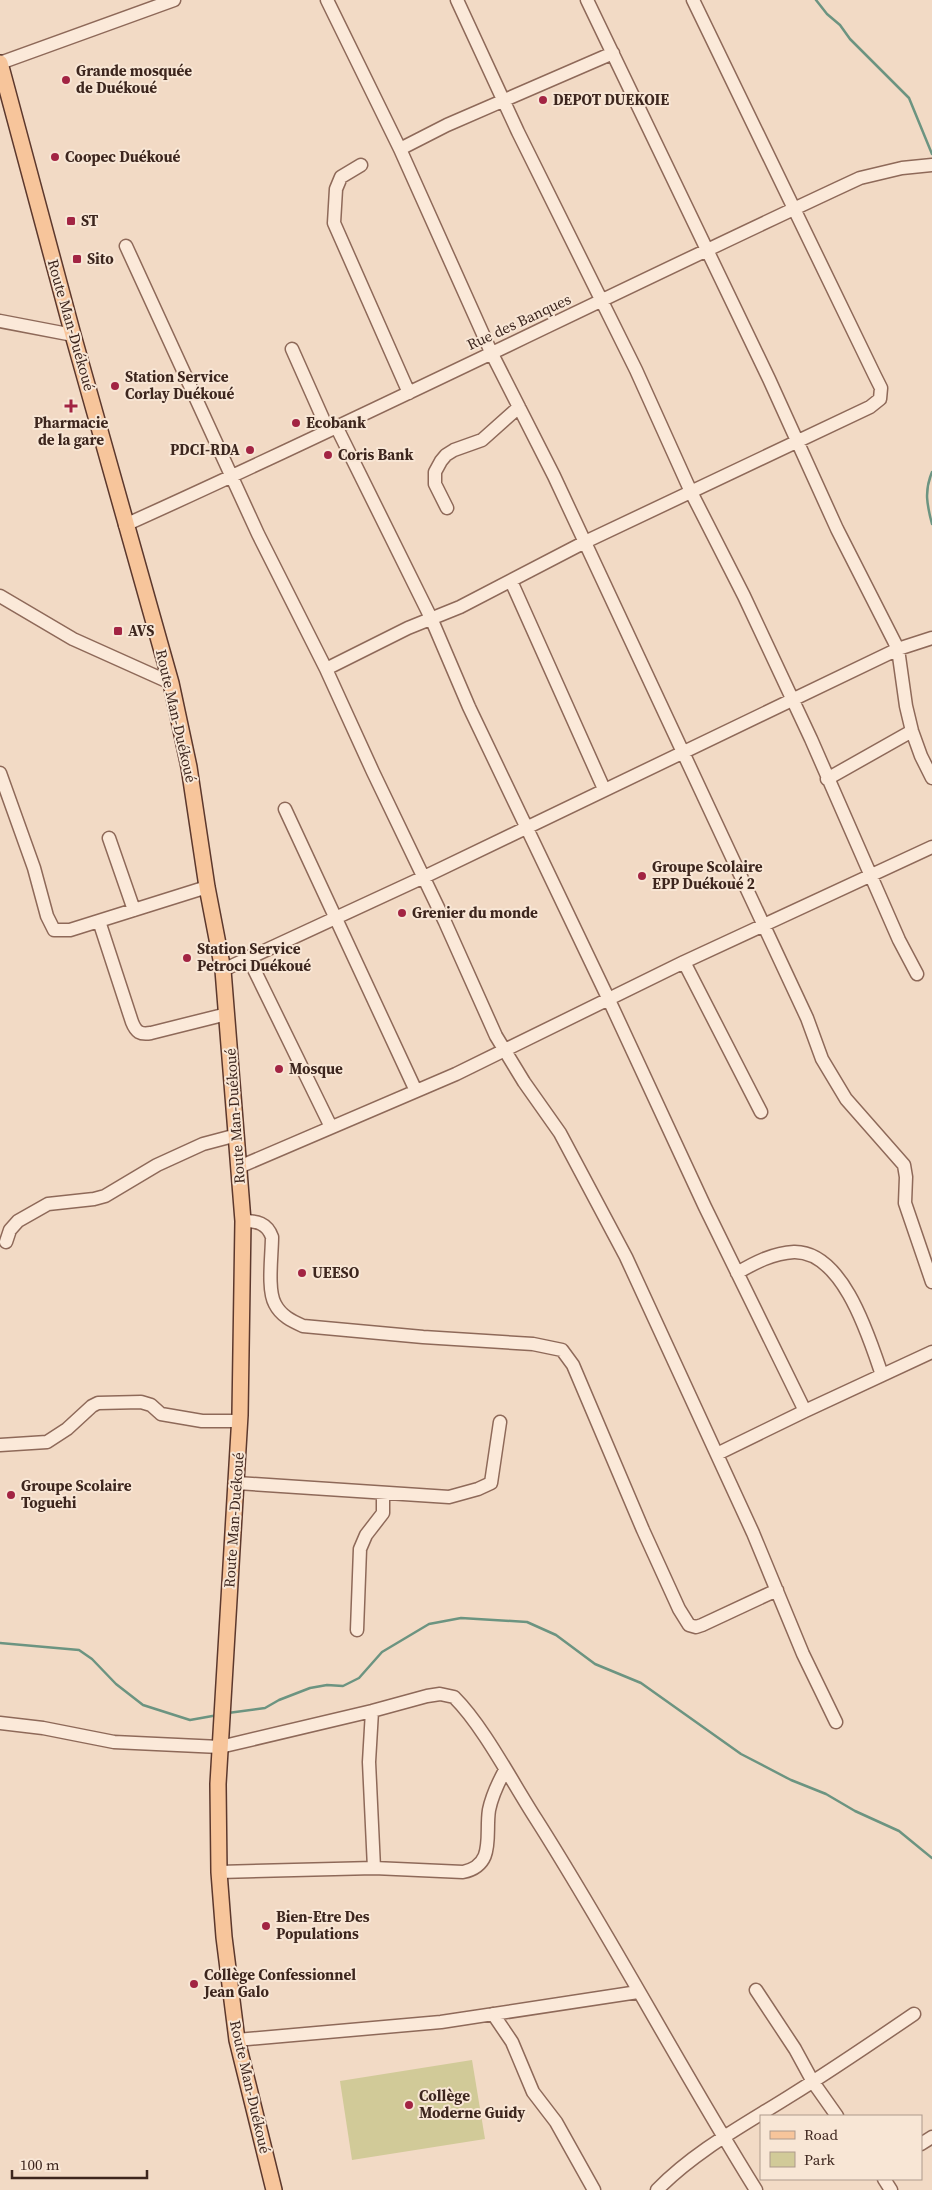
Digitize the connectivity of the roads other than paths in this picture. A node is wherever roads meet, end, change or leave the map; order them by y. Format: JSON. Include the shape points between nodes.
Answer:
{"nodes":[{"id":1,"x":174,"y":0,"type":"edge"},
{"id":2,"x":328,"y":0,"type":"edge"},
{"id":3,"x":457,"y":0,"type":"edge"},
{"id":4,"x":587,"y":0,"type":"edge"},
{"id":5,"x":693,"y":0,"type":"edge"},
{"id":6,"x":612,"y":53,"type":"junction"},
{"id":7,"x":0,"y":63,"type":"edge"},
{"id":8,"x":504,"y":100,"type":"junction"},
{"id":9,"x":400,"y":149,"type":"junction"},
{"id":10,"x":361,"y":165,"type":"dead end"},
{"id":11,"x":932,"y":165,"type":"edge"},
{"id":12,"x":793,"y":210,"type":"junction"},
{"id":13,"x":126,"y":246,"type":"dead end"},
{"id":14,"x":706,"y":252,"type":"junction"},
{"id":15,"x":603,"y":301,"type":"junction"},
{"id":16,"x":0,"y":321,"type":"edge"},
{"id":17,"x":73,"y":335,"type":"junction"},
{"id":18,"x":292,"y":349,"type":"dead end"},
{"id":19,"x":491,"y":352,"type":"junction"},
{"id":20,"x":408,"y":393,"type":"junction"},
{"id":21,"x":519,"y":407,"type":"junction"},
{"id":22,"x":332,"y":428,"type":"junction"},
{"id":23,"x":798,"y":442,"type":"junction"},
{"id":24,"x":232,"y":477,"type":"junction"},
{"id":25,"x":691,"y":492,"type":"junction"},
{"id":26,"x":448,"y":508,"type":"dead end"},
{"id":27,"x":125,"y":525,"type":"junction"},
{"id":28,"x":585,"y":542,"type":"junction"},
{"id":29,"x":510,"y":581,"type":"junction"},
{"id":30,"x":0,"y":596,"type":"edge"},
{"id":31,"x":431,"y":618,"type":"junction"},
{"id":32,"x":932,"y":638,"type":"edge"},
{"id":33,"x":898,"y":649,"type":"junction"},
{"id":34,"x":326,"y":669,"type":"junction"},
{"id":35,"x":171,"y":683,"type":"junction"},
{"id":36,"x":791,"y":700,"type":"junction"},
{"id":37,"x":912,"y":731,"type":"junction"},
{"id":38,"x":682,"y":752,"type":"junction"},
{"id":39,"x":0,"y":773,"type":"edge"},
{"id":40,"x":932,"y":778,"type":"edge"},
{"id":41,"x":827,"y":779,"type":"junction"},
{"id":42,"x":604,"y":789,"type":"junction"},
{"id":43,"x":285,"y":809,"type":"dead end"},
{"id":44,"x":527,"y":827,"type":"junction"},
{"id":45,"x":109,"y":838,"type":"dead end"},
{"id":46,"x":932,"y":847,"type":"edge"},
{"id":47,"x":872,"y":875,"type":"junction"},
{"id":48,"x":424,"y":877,"type":"junction"},
{"id":49,"x":207,"y":887,"type":"junction"},
{"id":50,"x":134,"y":910,"type":"junction"},
{"id":51,"x":336,"y":917,"type":"junction"},
{"id":52,"x":98,"y":922,"type":"junction"},
{"id":53,"x":763,"y":926,"type":"junction"},
{"id":54,"x":248,"y":957,"type":"junction"},
{"id":55,"x":684,"y":962,"type":"junction"},
{"id":56,"x":223,"y":970,"type":"junction"},
{"id":57,"x":917,"y":974,"type":"dead end"},
{"id":58,"x":609,"y":1000,"type":"junction"},
{"id":59,"x":227,"y":1014,"type":"junction"},
{"id":60,"x":504,"y":1052,"type":"junction"},
{"id":61,"x":416,"y":1092,"type":"junction"},
{"id":62,"x":761,"y":1112,"type":"dead end"},
{"id":63,"x":331,"y":1127,"type":"junction"},
{"id":64,"x":237,"y":1135,"type":"junction"},
{"id":65,"x":240,"y":1167,"type":"junction"},
{"id":66,"x":243,"y":1221,"type":"junction"},
{"id":67,"x":6,"y":1242,"type":"dead end"},
{"id":68,"x":737,"y":1273,"type":"junction"},
{"id":69,"x":932,"y":1282,"type":"edge"},
{"id":70,"x":932,"y":1352,"type":"edge"},
{"id":71,"x":882,"y":1375,"type":"junction"},
{"id":72,"x":805,"y":1411,"type":"junction"},
{"id":73,"x":240,"y":1421,"type":"junction"},
{"id":74,"x":500,"y":1422,"type":"dead end"},
{"id":75,"x":0,"y":1444,"type":"edge"},
{"id":76,"x":718,"y":1454,"type":"junction"},
{"id":77,"x":237,"y":1483,"type":"junction"},
{"id":78,"x":383,"y":1493,"type":"junction"},
{"id":79,"x":777,"y":1590,"type":"junction"},
{"id":80,"x":357,"y":1630,"type":"dead end"},
{"id":81,"x":372,"y":1712,"type":"junction"},
{"id":82,"x":836,"y":1722,"type":"dead end"},
{"id":83,"x":0,"y":1723,"type":"edge"},
{"id":84,"x":220,"y":1748,"type":"junction"},
{"id":85,"x":505,"y":1770,"type":"junction"},
{"id":86,"x":374,"y":1868,"type":"junction"},
{"id":87,"x":219,"y":1872,"type":"junction"},
{"id":88,"x":756,"y":1990,"type":"dead end"},
{"id":89,"x":638,"y":1992,"type":"junction"},
{"id":90,"x":493,"y":2014,"type":"junction"},
{"id":91,"x":914,"y":2014,"type":"dead end"},
{"id":92,"x":237,"y":2040,"type":"junction"},
{"id":93,"x":813,"y":2082,"type":"junction"},
{"id":94,"x":760,"y":2115,"type":"edge"},
{"id":95,"x":761,"y":2115,"type":"edge"},
{"id":96,"x":835,"y":2115,"type":"edge"},
{"id":97,"x":724,"y":2138,"type":"junction"},
{"id":98,"x":274,"y":2190,"type":"edge"},
{"id":99,"x":594,"y":2190,"type":"edge"},
{"id":100,"x":657,"y":2190,"type":"edge"},
{"id":101,"x":756,"y":2190,"type":"edge"}],
"edges":[{"from":1,"to":7,"type":"street"},
{"from":2,"to":9,"type":"street"},
{"from":3,"to":8,"type":"street"},
{"from":4,"to":6,"type":"street"},
{"from":5,"to":12,"type":"street"},
{"from":6,"to":8,"type":"street"},
{"from":6,"to":14,"type":"street"},
{"from":7,"to":17,"type":"main road","name":"Route Man-Duékoué"},
{"from":8,"to":9,"type":"street"},
{"from":8,"to":15,"type":"street"},
{"from":9,"to":19,"type":"street"},
{"from":10,"to":20,"type":"street","via":[[341,177],[336,189],[334,223]]},
{"from":11,"to":12,"type":"street","name":"Rue des Banques","via":[[860,178]]},
{"from":12,"to":14,"type":"street","name":"Rue des Banques"},
{"from":12,"to":23,"type":"street","via":[[881,394],[870,407]]},
{"from":13,"to":24,"type":"street"},
{"from":14,"to":15,"type":"street","name":"Rue des Banques"},
{"from":14,"to":23,"type":"street"},
{"from":15,"to":19,"type":"street","name":"Rue des Banques"},
{"from":15,"to":25,"type":"street"},
{"from":16,"to":17,"type":"street"},
{"from":17,"to":27,"type":"main road","name":"Route Man-Duékoué"},
{"from":18,"to":22,"type":"street"},
{"from":19,"to":20,"type":"street","name":"Rue des Banques"},
{"from":19,"to":21,"type":"street"},
{"from":20,"to":22,"type":"street","name":"Rue des Banques"},
{"from":21,"to":26,"type":"street","via":[[482,440],[454,450],[441,462],[435,472],[435,484]]},
{"from":21,"to":28,"type":"street"},
{"from":22,"to":24,"type":"street","name":"Rue des Banques"},
{"from":22,"to":31,"type":"street"},
{"from":23,"to":25,"type":"street"},
{"from":23,"to":33,"type":"street"},
{"from":24,"to":27,"type":"street","name":"Rue des Banques"},
{"from":24,"to":34,"type":"street"},
{"from":25,"to":28,"type":"street"},
{"from":25,"to":36,"type":"street","via":[[744,596]]},
{"from":27,"to":35,"type":"main road","name":"Route Man-Duékoué"},
{"from":28,"to":29,"type":"street"},
{"from":28,"to":38,"type":"street"},
{"from":29,"to":31,"type":"street"},
{"from":29,"to":42,"type":"street"},
{"from":30,"to":35,"type":"street","via":[[73,639]]},
{"from":31,"to":34,"type":"street"},
{"from":31,"to":44,"type":"street","via":[[469,707]]},
{"from":32,"to":33,"type":"street"},
{"from":33,"to":36,"type":"street"},
{"from":33,"to":37,"type":"street"},
{"from":34,"to":48,"type":"street"},
{"from":35,"to":49,"type":"main road","name":"Route Man-Duékoué","via":[[189,766]]},
{"from":36,"to":38,"type":"street"},
{"from":36,"to":41,"type":"street"},
{"from":37,"to":40,"type":"street"},
{"from":37,"to":41,"type":"street"},
{"from":38,"to":42,"type":"street"},
{"from":38,"to":53,"type":"street"},
{"from":39,"to":52,"type":"street","via":[[52,928],[62,931]]},
{"from":41,"to":47,"type":"street"},
{"from":42,"to":44,"type":"street"},
{"from":43,"to":51,"type":"street"},
{"from":44,"to":48,"type":"street"},
{"from":44,"to":58,"type":"street"},
{"from":45,"to":50,"type":"street"},
{"from":46,"to":47,"type":"street"},
{"from":47,"to":53,"type":"street"},
{"from":47,"to":57,"type":"street"},
{"from":48,"to":51,"type":"street"},
{"from":48,"to":60,"type":"street"},
{"from":49,"to":50,"type":"street"},
{"from":49,"to":56,"type":"main road","name":"Route Man-Duékoué"},
{"from":50,"to":52,"type":"street"},
{"from":51,"to":54,"type":"street"},
{"from":51,"to":61,"type":"street"},
{"from":52,"to":59,"type":"street","via":[[137,1031],[151,1034]]},
{"from":53,"to":55,"type":"street"},
{"from":53,"to":69,"type":"street","via":[[833,1080],[904,1165],[905,1203]]},
{"from":54,"to":56,"type":"street"},
{"from":54,"to":63,"type":"street"},
{"from":55,"to":58,"type":"street"},
{"from":55,"to":62,"type":"street"},
{"from":56,"to":59,"type":"main road","name":"Route Man-Duékoué"},
{"from":58,"to":60,"type":"street"},
{"from":58,"to":68,"type":"street"},
{"from":59,"to":64,"type":"main road","name":"Route Man-Duékoué"},
{"from":60,"to":61,"type":"street"},
{"from":60,"to":76,"type":"street","via":[[560,1133],[583,1174],[626,1257]]},
{"from":61,"to":63,"type":"street"},
{"from":63,"to":65,"type":"street"},
{"from":64,"to":65,"type":"main road","name":"Route Man-Duékoué"},
{"from":64,"to":67,"type":"street","via":[[203,1144],[157,1165],[105,1196],[48,1204],[18,1221]]},
{"from":65,"to":66,"type":"main road","name":"Route Man-Duékoué"},
{"from":66,"to":73,"type":"main road","name":"Route Man-Duékoué"},
{"from":66,"to":79,"type":"street","via":[[258,1221],[270,1231],[274,1304],[289,1319],[303,1326],[533,1344],[562,1350],[581,1381],[643,1530],[689,1625],[702,1625]]},
{"from":68,"to":71,"type":"street","via":[[782,1253],[805,1253],[818,1259],[837,1275],[846,1291]]},
{"from":68,"to":72,"type":"street"},
{"from":70,"to":71,"type":"street"},
{"from":71,"to":72,"type":"street"},
{"from":72,"to":76,"type":"street"},
{"from":73,"to":75,"type":"street","via":[[202,1421],[161,1414],[151,1405],[141,1402],[98,1403],[47,1442]]},
{"from":73,"to":77,"type":"main road","name":"Route Man-Duékoué"},
{"from":74,"to":78,"type":"street","via":[[491,1483],[449,1497]]},
{"from":76,"to":79,"type":"street"},
{"from":77,"to":78,"type":"street"},
{"from":77,"to":84,"type":"main road","name":"Route Man-Duékoué"},
{"from":78,"to":80,"type":"street","via":[[384,1513],[360,1549]]},
{"from":79,"to":82,"type":"street","via":[[802,1654]]},
{"from":81,"to":84,"type":"street"},
{"from":81,"to":85,"type":"street","via":[[427,1696],[454,1697]]},
{"from":81,"to":86,"type":"street","via":[[369,1762]]},
{"from":83,"to":84,"type":"street","via":[[114,1742]]},
{"from":84,"to":87,"type":"main road","name":"Route Man-Duékoué"},
{"from":85,"to":86,"type":"street","via":[[495,1788],[489,1812],[487,1852],[476,1867],[463,1872]]},
{"from":85,"to":89,"type":"street","via":[[577,1884]]},
{"from":86,"to":87,"type":"street"},
{"from":87,"to":92,"type":"main road","name":"Route Man-Duékoué"},
{"from":88,"to":93,"type":"street","via":[[796,2049]]},
{"from":89,"to":90,"type":"street"},
{"from":89,"to":97,"type":"street"},
{"from":90,"to":92,"type":"street","via":[[441,2022]]},
{"from":90,"to":99,"type":"street","via":[[512,2042],[533,2092],[561,2130]]},
{"from":91,"to":93,"type":"street"},
{"from":92,"to":98,"type":"main road","name":"Route Man-Duékoué"},
{"from":93,"to":95,"type":"street"},
{"from":93,"to":96,"type":"street"},
{"from":94,"to":97,"type":"street"},
{"from":97,"to":100,"type":"street","via":[[676,2171]]},
{"from":97,"to":101,"type":"street"}]}
